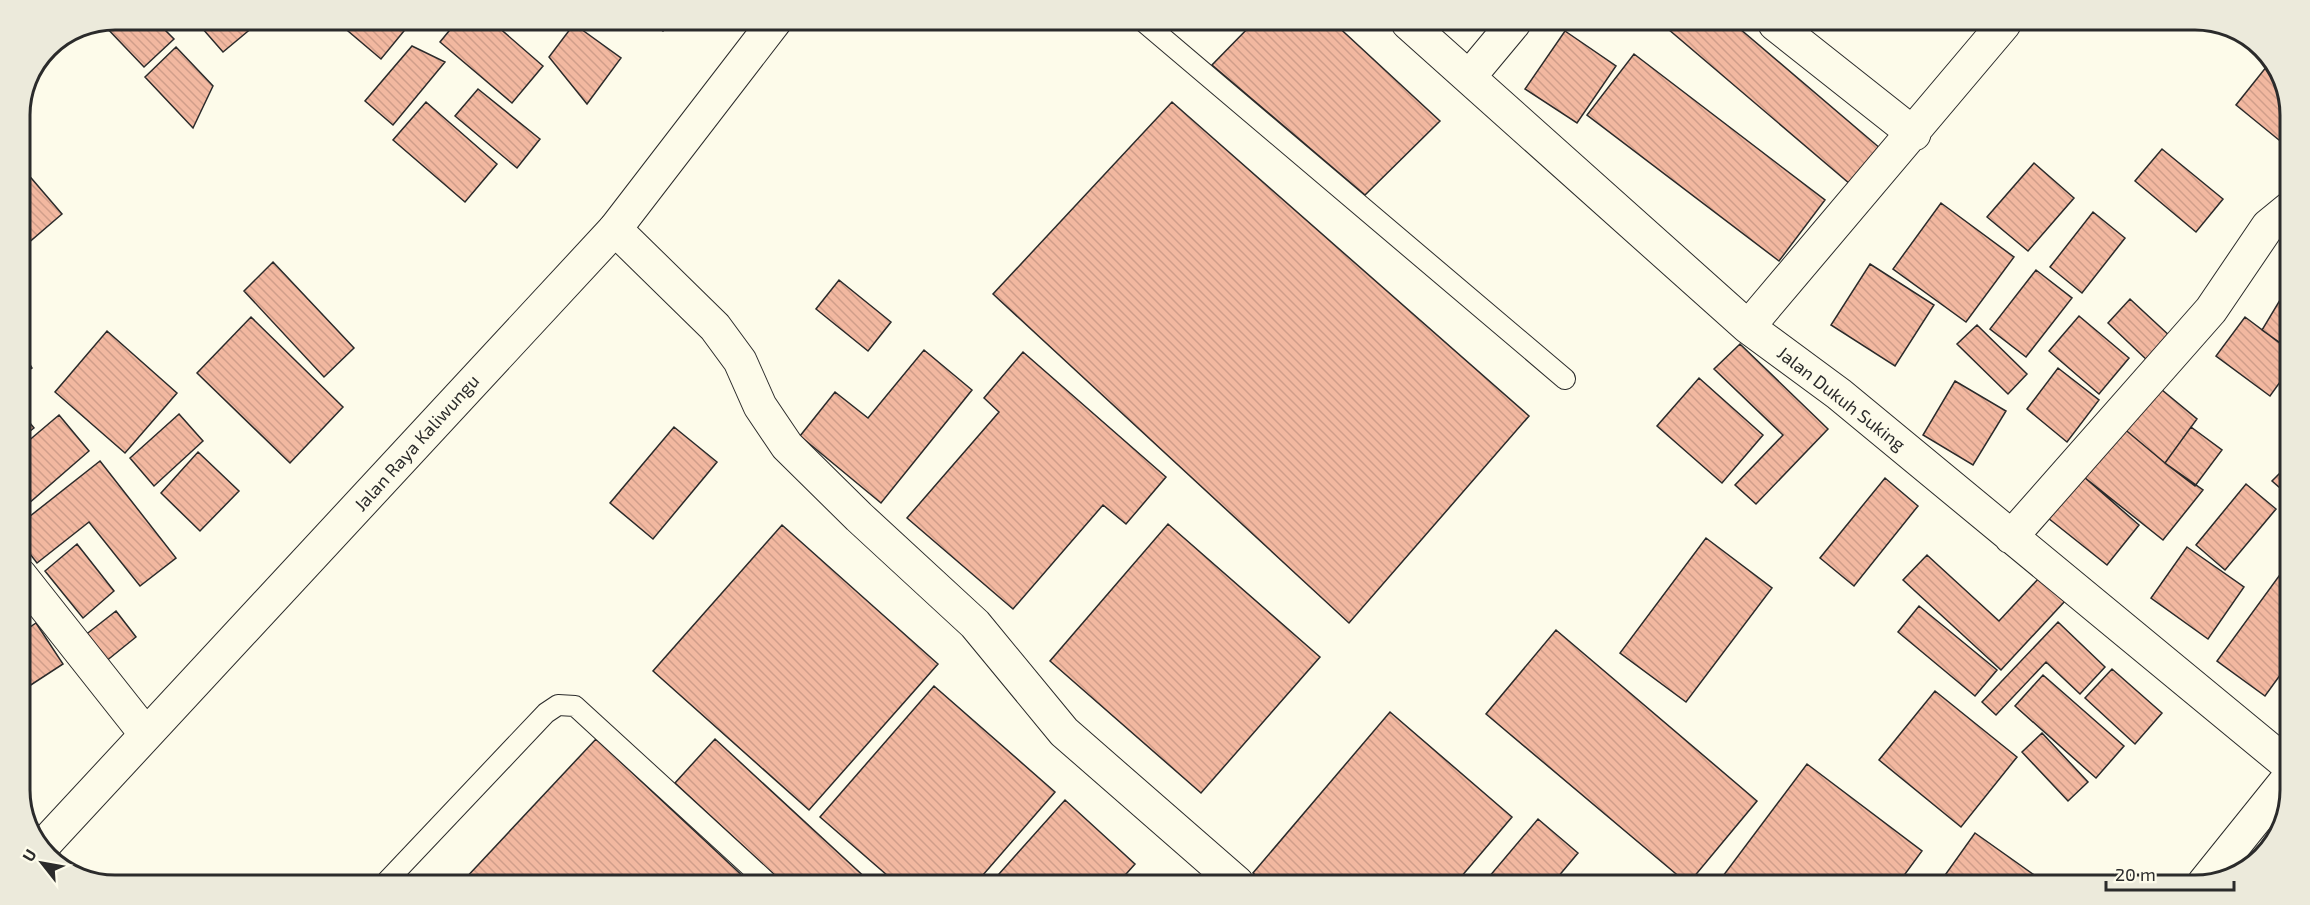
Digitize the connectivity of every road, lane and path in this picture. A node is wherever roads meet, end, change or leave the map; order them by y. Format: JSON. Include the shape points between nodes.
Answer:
{"nodes":[{"id":1,"x":768,"y":30,"type":"edge"},
{"id":2,"x":1153,"y":30,"type":"edge"},
{"id":3,"x":1416,"y":30,"type":"edge"},
{"id":4,"x":1508,"y":30,"type":"edge"},
{"id":5,"x":1783,"y":30,"type":"edge"},
{"id":6,"x":1999,"y":30,"type":"edge"},
{"id":7,"x":1469,"y":77,"type":"junction"},
{"id":8,"x":1914,"y":134,"type":"junction"},
{"id":9,"x":2280,"y":216,"type":"edge"},
{"id":10,"x":615,"y":230,"type":"junction"},
{"id":11,"x":1748,"y":327,"type":"junction"},
{"id":12,"x":1565,"y":379,"type":"dead end"},
{"id":13,"x":2011,"y":537,"type":"junction"},
{"id":14,"x":30,"y":588,"type":"edge"},
{"id":15,"x":146,"y":733,"type":"junction"},
{"id":16,"x":2280,"y":758,"type":"edge"},
{"id":17,"x":2280,"y":788,"type":"edge"},
{"id":18,"x":55,"y":833,"type":"edge"},
{"id":19,"x":2212,"y":873,"type":"edge"},
{"id":20,"x":393,"y":875,"type":"edge"},
{"id":21,"x":759,"y":875,"type":"edge"},
{"id":22,"x":1228,"y":875,"type":"edge"}],
"edges":[{"from":1,"to":10,"type":"street","name":"Jalan Raya Kaliwungu"},
{"from":2,"to":12,"type":"lane"},
{"from":3,"to":7,"type":"street","name":"Jalan Dukuh Suking"},
{"from":4,"to":7,"type":"street"},
{"from":5,"to":8,"type":"street"},
{"from":6,"to":8,"type":"street"},
{"from":7,"to":11,"type":"street","name":"Jalan Dukuh Suking"},
{"from":8,"to":11,"type":"street"},
{"from":9,"to":13,"type":"street","via":[[2268,226],[2211,310]]},
{"from":10,"to":15,"type":"street","name":"Jalan Raya Kaliwungu"},
{"from":10,"to":22,"type":"street","via":[[715,327],[740,361],[760,406],[787,446],[975,624],[1064,732]]},
{"from":11,"to":13,"type":"street","name":"Jalan Dukuh Suking","via":[[1839,394]]},
{"from":13,"to":16,"type":"street","name":"Jalan Dukuh Suking"},
{"from":14,"to":15,"type":"street"},
{"from":15,"to":18,"type":"street","name":"Jalan Raya Kaliwungu"},
{"from":17,"to":19,"type":"street"},
{"from":20,"to":21,"type":"lane","via":[[546,713],[558,705],[575,706]]}]}
